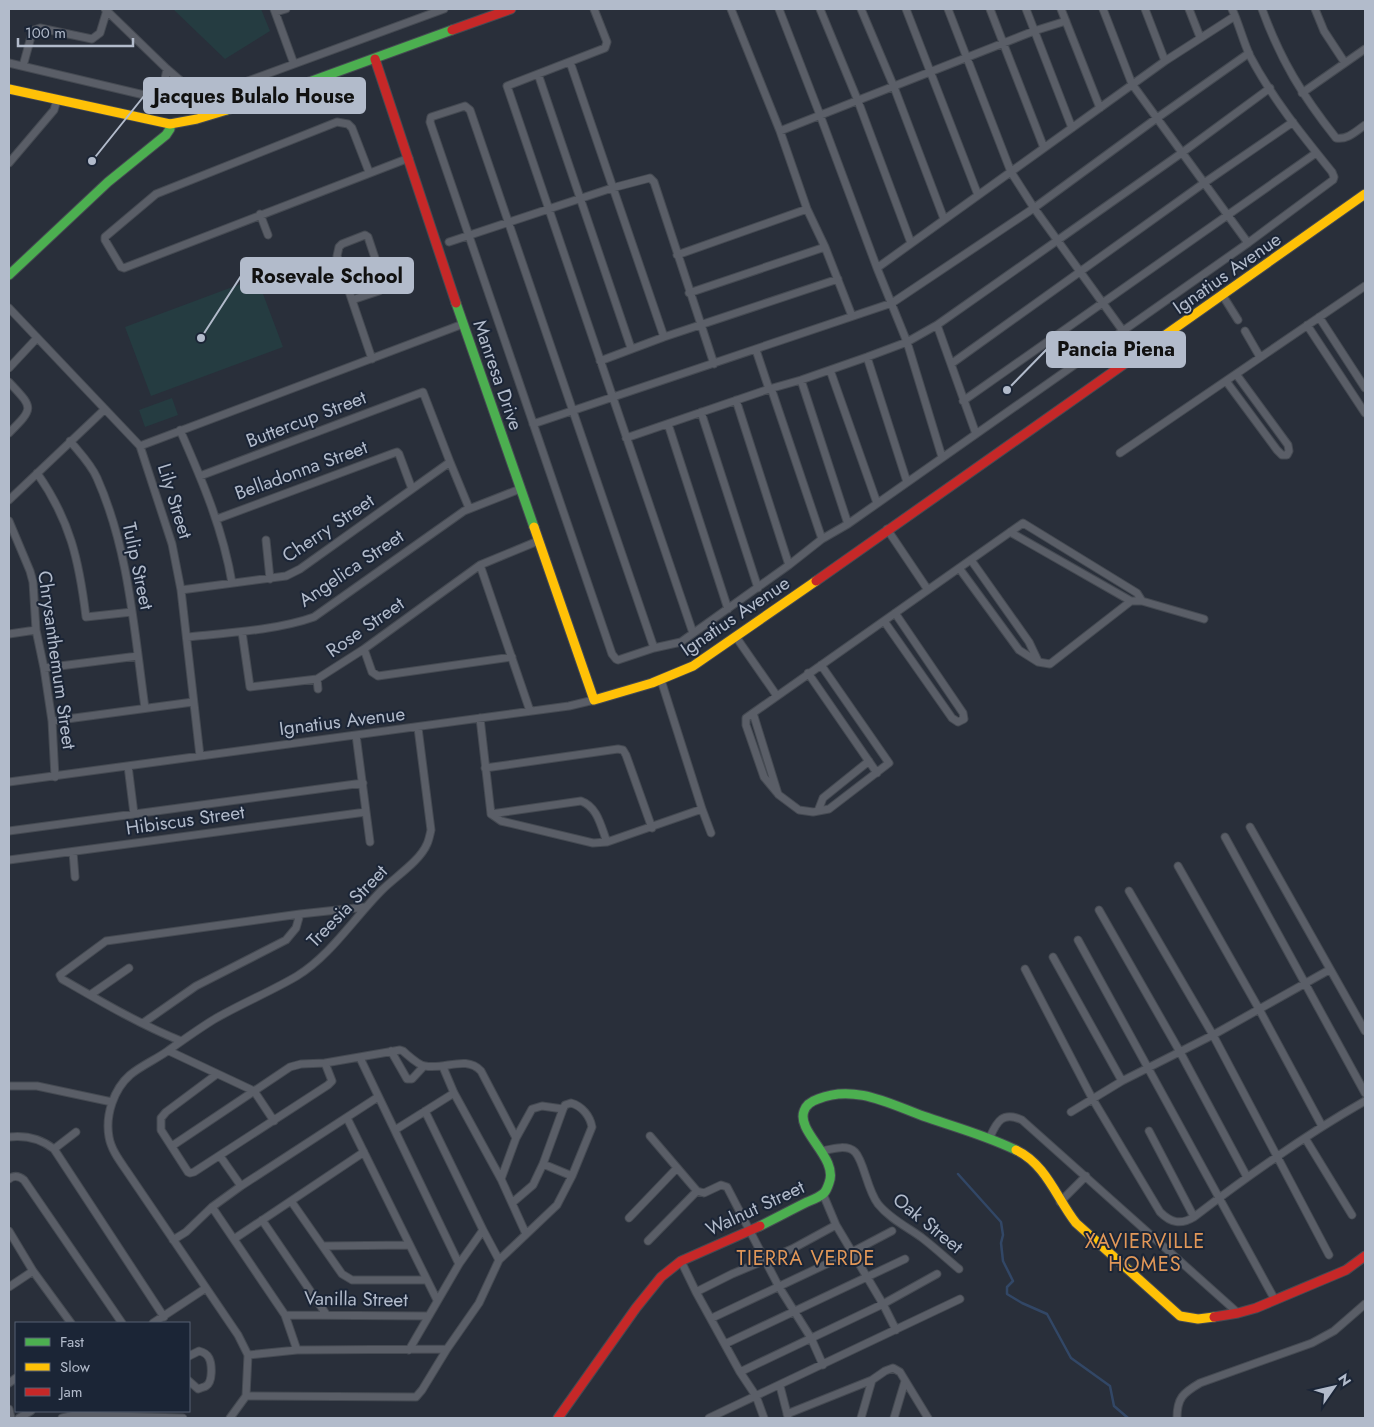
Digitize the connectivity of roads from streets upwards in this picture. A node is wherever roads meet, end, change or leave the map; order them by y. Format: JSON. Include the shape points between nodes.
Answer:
{"nodes":[{"id":1,"x":286,"y":9,"type":"edge"},
{"id":2,"x":444,"y":9,"type":"edge"},
{"id":3,"x":511,"y":9,"type":"edge"},
{"id":4,"x":594,"y":9,"type":"edge"},
{"id":5,"x":731,"y":9,"type":"edge"},
{"id":6,"x":778,"y":9,"type":"edge"},
{"id":7,"x":820,"y":9,"type":"edge"},
{"id":8,"x":861,"y":9,"type":"edge"},
{"id":9,"x":906,"y":9,"type":"edge"},
{"id":10,"x":948,"y":9,"type":"edge"},
{"id":11,"x":990,"y":9,"type":"edge"},
{"id":12,"x":1026,"y":9,"type":"edge"},
{"id":13,"x":1061,"y":9,"type":"edge"},
{"id":14,"x":1103,"y":9,"type":"edge"},
{"id":15,"x":1145,"y":9,"type":"edge"},
{"id":16,"x":1189,"y":9,"type":"edge"},
{"id":17,"x":1232,"y":9,"type":"edge"},
{"id":18,"x":1262,"y":9,"type":"edge"},
{"id":19,"x":1315,"y":9,"type":"edge"},
{"id":20,"x":106,"y":10,"type":"edge"},
{"id":21,"x":275,"y":11,"type":"edge"},
{"id":22,"x":1235,"y":16,"type":"junction"},
{"id":23,"x":1066,"y":21,"type":"junction"},
{"id":24,"x":1034,"y":32,"type":"junction"},
{"id":25,"x":1200,"y":37,"type":"junction"},
{"id":26,"x":1003,"y":44,"type":"junction"},
{"id":27,"x":1365,"y":49,"type":"edge"},
{"id":28,"x":1249,"y":53,"type":"junction"},
{"id":29,"x":375,"y":58,"type":"junction"},
{"id":30,"x":967,"y":58,"type":"junction"},
{"id":31,"x":1165,"y":60,"type":"junction"},
{"id":32,"x":570,"y":62,"type":"junction"},
{"id":33,"x":9,"y":63,"type":"edge"},
{"id":34,"x":1345,"y":63,"type":"junction"},
{"id":35,"x":294,"y":64,"type":"junction"},
{"id":36,"x":23,"y":66,"type":"junction"},
{"id":37,"x":167,"y":69,"type":"junction"},
{"id":38,"x":538,"y":74,"type":"junction"},
{"id":39,"x":930,"y":74,"type":"junction"},
{"id":40,"x":1132,"y":84,"type":"junction"},
{"id":41,"x":894,"y":87,"type":"junction"},
{"id":42,"x":1270,"y":88,"type":"junction"},
{"id":43,"x":9,"y":89,"type":"edge"},
{"id":44,"x":215,"y":93,"type":"junction"},
{"id":45,"x":1302,"y":93,"type":"junction"},
{"id":46,"x":161,"y":99,"type":"junction"},
{"id":47,"x":57,"y":100,"type":"junction"},
{"id":48,"x":858,"y":101,"type":"junction"},
{"id":49,"x":1100,"y":108,"type":"junction"},
{"id":50,"x":820,"y":115,"type":"junction"},
{"id":51,"x":1157,"y":118,"type":"junction"},
{"id":52,"x":1293,"y":122,"type":"junction"},
{"id":53,"x":170,"y":124,"type":"junction"},
{"id":54,"x":1365,"y":125,"type":"edge"},
{"id":55,"x":1072,"y":128,"type":"junction"},
{"id":56,"x":780,"y":131,"type":"junction"},
{"id":57,"x":1044,"y":148,"type":"junction"},
{"id":58,"x":1183,"y":152,"type":"junction"},
{"id":59,"x":1316,"y":152,"type":"junction"},
{"id":60,"x":409,"y":158,"type":"junction"},
{"id":61,"x":9,"y":163,"type":"edge"},
{"id":62,"x":369,"y":172,"type":"junction"},
{"id":63,"x":1011,"y":172,"type":"junction"},
{"id":64,"x":1204,"y":183,"type":"junction"},
{"id":65,"x":612,"y":188,"type":"junction"},
{"id":66,"x":1365,"y":194,"type":"edge"},
{"id":67,"x":978,"y":195,"type":"junction"},
{"id":68,"x":580,"y":199,"type":"junction"},
{"id":69,"x":1034,"y":208,"type":"junction"},
{"id":70,"x":807,"y":209,"type":"junction"},
{"id":71,"x":549,"y":210,"type":"junction"},
{"id":72,"x":260,"y":214,"type":"junction"},
{"id":73,"x":1228,"y":216,"type":"junction"},
{"id":74,"x":944,"y":219,"type":"junction"},
{"id":75,"x":510,"y":223,"type":"junction"},
{"id":76,"x":268,"y":235,"type":"dead end"},
{"id":77,"x":469,"y":236,"type":"junction"},
{"id":78,"x":1058,"y":240,"type":"junction"},
{"id":79,"x":449,"y":242,"type":"dead end"},
{"id":80,"x":911,"y":243,"type":"junction"},
{"id":81,"x":1248,"y":243,"type":"junction"},
{"id":82,"x":825,"y":247,"type":"junction"},
{"id":83,"x":677,"y":255,"type":"junction"},
{"id":84,"x":877,"y":268,"type":"junction"},
{"id":85,"x":1081,"y":272,"type":"junction"},
{"id":86,"x":9,"y":275,"type":"edge"},
{"id":87,"x":838,"y":279,"type":"junction"},
{"id":88,"x":1365,"y":286,"type":"edge"},
{"id":89,"x":689,"y":293,"type":"junction"},
{"id":90,"x":1223,"y":296,"type":"junction"},
{"id":91,"x":352,"y":300,"type":"junction"},
{"id":92,"x":892,"y":303,"type":"junction"},
{"id":93,"x":1104,"y":303,"type":"junction"},
{"id":94,"x":9,"y":308,"type":"edge"},
{"id":95,"x":852,"y":316,"type":"junction"},
{"id":96,"x":1319,"y":317,"type":"junction"},
{"id":97,"x":1238,"y":320,"type":"dead end"},
{"id":98,"x":463,"y":324,"type":"junction"},
{"id":99,"x":700,"y":325,"type":"junction"},
{"id":100,"x":937,"y":325,"type":"junction"},
{"id":101,"x":1307,"y":325,"type":"junction"},
{"id":102,"x":1124,"y":331,"type":"junction"},
{"id":103,"x":1245,"y":331,"type":"dead end"},
{"id":104,"x":664,"y":337,"type":"junction"},
{"id":105,"x":37,"y":338,"type":"junction"},
{"id":106,"x":907,"y":342,"type":"junction"},
{"id":107,"x":631,"y":348,"type":"junction"},
{"id":108,"x":756,"y":350,"type":"junction"},
{"id":109,"x":867,"y":357,"type":"junction"},
{"id":110,"x":1260,"y":358,"type":"junction"},
{"id":111,"x":372,"y":359,"type":"junction"},
{"id":112,"x":600,"y":361,"type":"junction"},
{"id":113,"x":714,"y":364,"type":"junction"},
{"id":114,"x":951,"y":364,"type":"junction"},
{"id":115,"x":9,"y":368,"type":"edge"},
{"id":116,"x":830,"y":370,"type":"junction"},
{"id":117,"x":1236,"y":374,"type":"junction"},
{"id":118,"x":801,"y":380,"type":"junction"},
{"id":119,"x":1226,"y":380,"type":"junction"},
{"id":120,"x":9,"y":382,"type":"edge"},
{"id":121,"x":770,"y":388,"type":"junction"},
{"id":122,"x":1365,"y":388,"type":"edge"},
{"id":123,"x":612,"y":398,"type":"junction"},
{"id":124,"x":736,"y":400,"type":"junction"},
{"id":125,"x":963,"y":401,"type":"junction"},
{"id":126,"x":105,"y":408,"type":"junction"},
{"id":127,"x":574,"y":412,"type":"junction"},
{"id":128,"x":702,"y":412,"type":"junction"},
{"id":129,"x":1365,"y":412,"type":"edge"},
{"id":130,"x":533,"y":424,"type":"junction"},
{"id":131,"x":668,"y":424,"type":"junction"},
{"id":132,"x":180,"y":430,"type":"junction"},
{"id":133,"x":9,"y":433,"type":"edge"},
{"id":134,"x":976,"y":434,"type":"junction"},
{"id":135,"x":626,"y":438,"type":"junction"},
{"id":136,"x":70,"y":441,"type":"junction"},
{"id":137,"x":140,"y":446,"type":"junction"},
{"id":138,"x":1120,"y":453,"type":"dead end"},
{"id":139,"x":942,"y":457,"type":"junction"},
{"id":140,"x":450,"y":462,"type":"junction"},
{"id":141,"x":37,"y":473,"type":"junction"},
{"id":142,"x":200,"y":476,"type":"junction"},
{"id":143,"x":907,"y":482,"type":"junction"},
{"id":144,"x":520,"y":488,"type":"junction"},
{"id":145,"x":412,"y":489,"type":"junction"},
{"id":146,"x":9,"y":500,"type":"edge"},
{"id":147,"x":877,"y":503,"type":"junction"},
{"id":148,"x":469,"y":508,"type":"junction"},
{"id":149,"x":217,"y":519,"type":"junction"},
{"id":150,"x":9,"y":521,"type":"edge"},
{"id":151,"x":848,"y":524,"type":"junction"},
{"id":152,"x":887,"y":529,"type":"junction"},
{"id":153,"x":1010,"y":532,"type":"junction"},
{"id":154,"x":822,"y":539,"type":"junction"},
{"id":155,"x":266,"y":540,"type":"dead end"},
{"id":156,"x":538,"y":541,"type":"junction"},
{"id":157,"x":971,"y":560,"type":"junction"},
{"id":158,"x":480,"y":565,"type":"junction"},
{"id":159,"x":789,"y":565,"type":"junction"},
{"id":160,"x":959,"y":568,"type":"junction"},
{"id":161,"x":270,"y":579,"type":"junction"},
{"id":162,"x":232,"y":583,"type":"junction"},
{"id":163,"x":758,"y":588,"type":"junction"},
{"id":164,"x":181,"y":590,"type":"junction"},
{"id":165,"x":928,"y":590,"type":"junction"},
{"id":166,"x":1131,"y":601,"type":"junction"},
{"id":167,"x":1142,"y":601,"type":"junction"},
{"id":168,"x":728,"y":609,"type":"junction"},
{"id":169,"x":132,"y":612,"type":"junction"},
{"id":170,"x":895,"y":612,"type":"junction"},
{"id":171,"x":1204,"y":619,"type":"dead end"},
{"id":172,"x":884,"y":621,"type":"junction"},
{"id":173,"x":36,"y":630,"type":"junction"},
{"id":174,"x":242,"y":632,"type":"junction"},
{"id":175,"x":693,"y":633,"type":"junction"},
{"id":176,"x":9,"y":634,"type":"edge"},
{"id":177,"x":187,"y":637,"type":"junction"},
{"id":178,"x":736,"y":637,"type":"junction"},
{"id":179,"x":654,"y":648,"type":"junction"},
{"id":180,"x":364,"y":649,"type":"junction"},
{"id":181,"x":138,"y":656,"type":"junction"},
{"id":182,"x":512,"y":657,"type":"junction"},
{"id":183,"x":1038,"y":662,"type":"junction"},
{"id":184,"x":821,"y":665,"type":"junction"},
{"id":185,"x":44,"y":668,"type":"junction"},
{"id":186,"x":808,"y":673,"type":"junction"},
{"id":187,"x":317,"y":680,"type":"junction"},
{"id":188,"x":661,"y":680,"type":"junction"},
{"id":189,"x":318,"y":689,"type":"dead end"},
{"id":190,"x":777,"y":696,"type":"junction"},
{"id":191,"x":594,"y":700,"type":"junction"},
{"id":192,"x":194,"y":702,"type":"junction"},
{"id":193,"x":145,"y":708,"type":"junction"},
{"id":194,"x":530,"y":711,"type":"junction"},
{"id":195,"x":480,"y":718,"type":"junction"},
{"id":196,"x":52,"y":721,"type":"junction"},
{"id":197,"x":418,"y":728,"type":"junction"},
{"id":198,"x":356,"y":735,"type":"junction"},
{"id":199,"x":200,"y":756,"type":"junction"},
{"id":200,"x":869,"y":761,"type":"junction"},
{"id":201,"x":128,"y":766,"type":"junction"},
{"id":202,"x":485,"y":768,"type":"junction"},
{"id":203,"x":877,"y":773,"type":"junction"},
{"id":204,"x":55,"y":777,"type":"junction"},
{"id":205,"x":9,"y":782,"type":"edge"},
{"id":206,"x":363,"y":783,"type":"junction"},
{"id":207,"x":702,"y":810,"type":"junction"},
{"id":208,"x":818,"y":811,"type":"junction"},
{"id":209,"x":366,"y":812,"type":"junction"},
{"id":210,"x":134,"y":814,"type":"junction"},
{"id":211,"x":491,"y":814,"type":"junction"},
{"id":212,"x":1250,"y":827,"type":"dead end"},
{"id":213,"x":652,"y":828,"type":"junction"},
{"id":214,"x":9,"y":830,"type":"edge"},
{"id":215,"x":711,"y":833,"type":"dead end"},
{"id":216,"x":1225,"y":837,"type":"dead end"},
{"id":217,"x":370,"y":842,"type":"dead end"},
{"id":218,"x":607,"y":842,"type":"junction"},
{"id":219,"x":73,"y":852,"type":"junction"},
{"id":220,"x":9,"y":860,"type":"edge"},
{"id":221,"x":1178,"y":866,"type":"dead end"},
{"id":222,"x":75,"y":877,"type":"dead end"},
{"id":223,"x":1128,"y":891,"type":"dead end"},
{"id":224,"x":365,"y":907,"type":"junction"},
{"id":225,"x":1100,"y":910,"type":"dead end"},
{"id":226,"x":300,"y":914,"type":"junction"},
{"id":227,"x":1078,"y":940,"type":"dead end"},
{"id":228,"x":1053,"y":958,"type":"dead end"},
{"id":229,"x":129,"y":968,"type":"dead end"},
{"id":230,"x":1025,"y":968,"type":"dead end"},
{"id":231,"x":1329,"y":970,"type":"junction"},
{"id":232,"x":1305,"y":984,"type":"junction"},
{"id":233,"x":90,"y":995,"type":"junction"},
{"id":234,"x":1259,"y":1009,"type":"junction"},
{"id":235,"x":143,"y":1023,"type":"junction"},
{"id":236,"x":1365,"y":1031,"type":"edge"},
{"id":237,"x":1213,"y":1035,"type":"junction"},
{"id":238,"x":181,"y":1041,"type":"junction"},
{"id":239,"x":168,"y":1051,"type":"junction"},
{"id":240,"x":392,"y":1051,"type":"junction"},
{"id":241,"x":1180,"y":1052,"type":"junction"},
{"id":242,"x":360,"y":1058,"type":"junction"},
{"id":243,"x":325,"y":1063,"type":"junction"},
{"id":244,"x":424,"y":1066,"type":"junction"},
{"id":245,"x":442,"y":1067,"type":"junction"},
{"id":246,"x":1149,"y":1068,"type":"junction"},
{"id":247,"x":217,"y":1074,"type":"junction"},
{"id":248,"x":1122,"y":1082,"type":"junction"},
{"id":249,"x":9,"y":1086,"type":"edge"},
{"id":250,"x":254,"y":1091,"type":"junction"},
{"id":251,"x":454,"y":1092,"type":"junction"},
{"id":252,"x":1365,"y":1092,"type":"edge"},
{"id":253,"x":378,"y":1097,"type":"junction"},
{"id":254,"x":1092,"y":1098,"type":"junction"},
{"id":255,"x":1365,"y":1100,"type":"edge"},
{"id":256,"x":112,"y":1102,"type":"junction"},
{"id":257,"x":563,"y":1109,"type":"junction"},
{"id":258,"x":425,"y":1111,"type":"junction"},
{"id":259,"x":1071,"y":1112,"type":"dead end"},
{"id":260,"x":347,"y":1118,"type":"junction"},
{"id":261,"x":274,"y":1121,"type":"junction"},
{"id":262,"x":1322,"y":1126,"type":"junction"},
{"id":263,"x":395,"y":1130,"type":"junction"},
{"id":264,"x":1149,"y":1131,"type":"dead end"},
{"id":265,"x":76,"y":1132,"type":"dead end"},
{"id":266,"x":650,"y":1136,"type":"dead end"},
{"id":267,"x":9,"y":1137,"type":"edge"},
{"id":268,"x":990,"y":1137,"type":"junction"},
{"id":269,"x":516,"y":1138,"type":"junction"},
{"id":270,"x":1305,"y":1138,"type":"junction"},
{"id":271,"x":172,"y":1146,"type":"junction"},
{"id":272,"x":54,"y":1149,"type":"junction"},
{"id":273,"x":822,"y":1151,"type":"junction"},
{"id":274,"x":364,"y":1152,"type":"junction"},
{"id":275,"x":220,"y":1156,"type":"junction"},
{"id":276,"x":1276,"y":1157,"type":"junction"},
{"id":277,"x":543,"y":1164,"type":"junction"},
{"id":278,"x":677,"y":1168,"type":"junction"},
{"id":279,"x":572,"y":1176,"type":"junction"},
{"id":280,"x":1086,"y":1176,"type":"junction"},
{"id":281,"x":1247,"y":1177,"type":"junction"},
{"id":282,"x":9,"y":1179,"type":"edge"},
{"id":283,"x":501,"y":1179,"type":"junction"},
{"id":284,"x":241,"y":1186,"type":"junction"},
{"id":285,"x":697,"y":1191,"type":"junction"},
{"id":286,"x":823,"y":1194,"type":"junction"},
{"id":287,"x":1220,"y":1198,"type":"junction"},
{"id":288,"x":291,"y":1201,"type":"junction"},
{"id":289,"x":1060,"y":1202,"type":"junction"},
{"id":290,"x":512,"y":1203,"type":"junction"},
{"id":291,"x":212,"y":1207,"type":"junction"},
{"id":292,"x":1352,"y":1215,"type":"dead end"},
{"id":293,"x":1194,"y":1217,"type":"junction"},
{"id":294,"x":630,"y":1218,"type":"dead end"},
{"id":295,"x":262,"y":1220,"type":"junction"},
{"id":296,"x":836,"y":1225,"type":"junction"},
{"id":297,"x":483,"y":1230,"type":"junction"},
{"id":298,"x":892,"y":1230,"type":"dead end"},
{"id":299,"x":9,"y":1231,"type":"edge"},
{"id":300,"x":751,"y":1231,"type":"junction"},
{"id":301,"x":526,"y":1234,"type":"junction"},
{"id":302,"x":234,"y":1239,"type":"junction"},
{"id":303,"x":173,"y":1240,"type":"junction"},
{"id":304,"x":648,"y":1240,"type":"dead end"},
{"id":305,"x":409,"y":1244,"type":"junction"},
{"id":306,"x":323,"y":1246,"type":"junction"},
{"id":307,"x":852,"y":1252,"type":"junction"},
{"id":308,"x":1329,"y":1255,"type":"dead end"},
{"id":309,"x":1365,"y":1256,"type":"edge"},
{"id":310,"x":905,"y":1259,"type":"dead end"},
{"id":311,"x":499,"y":1260,"type":"junction"},
{"id":312,"x":765,"y":1260,"type":"junction"},
{"id":313,"x":681,"y":1261,"type":"junction"},
{"id":314,"x":459,"y":1264,"type":"junction"},
{"id":315,"x":959,"y":1269,"type":"dead end"},
{"id":316,"x":33,"y":1271,"type":"junction"},
{"id":317,"x":937,"y":1274,"type":"dead end"},
{"id":318,"x":867,"y":1277,"type":"junction"},
{"id":319,"x":428,"y":1280,"type":"junction"},
{"id":320,"x":9,"y":1287,"type":"edge"},
{"id":321,"x":779,"y":1287,"type":"junction"},
{"id":322,"x":206,"y":1288,"type":"junction"},
{"id":323,"x":696,"y":1292,"type":"junction"},
{"id":324,"x":960,"y":1299,"type":"dead end"},
{"id":325,"x":437,"y":1300,"type":"junction"},
{"id":326,"x":1276,"y":1300,"type":"junction"},
{"id":327,"x":883,"y":1304,"type":"junction"},
{"id":328,"x":1365,"y":1304,"type":"edge"},
{"id":329,"x":794,"y":1312,"type":"junction"},
{"id":330,"x":1238,"y":1313,"type":"junction"},
{"id":331,"x":285,"y":1314,"type":"junction"},
{"id":332,"x":326,"y":1314,"type":"junction"},
{"id":333,"x":164,"y":1316,"type":"junction"},
{"id":334,"x":428,"y":1316,"type":"junction"},
{"id":335,"x":712,"y":1318,"type":"junction"},
{"id":336,"x":70,"y":1322,"type":"edge"},
{"id":337,"x":121,"y":1322,"type":"edge"},
{"id":338,"x":155,"y":1322,"type":"edge"},
{"id":339,"x":896,"y":1330,"type":"junction"},
{"id":340,"x":811,"y":1338,"type":"junction"},
{"id":341,"x":725,"y":1344,"type":"junction"},
{"id":342,"x":447,"y":1349,"type":"junction"},
{"id":343,"x":297,"y":1350,"type":"junction"},
{"id":344,"x":409,"y":1350,"type":"junction"},
{"id":345,"x":248,"y":1355,"type":"junction"},
{"id":346,"x":190,"y":1356,"type":"edge"},
{"id":347,"x":823,"y":1365,"type":"junction"},
{"id":348,"x":740,"y":1372,"type":"junction"},
{"id":349,"x":872,"y":1380,"type":"junction"},
{"id":350,"x":904,"y":1381,"type":"junction"},
{"id":351,"x":190,"y":1382,"type":"edge"},
{"id":352,"x":780,"y":1386,"type":"junction"},
{"id":353,"x":246,"y":1396,"type":"junction"},
{"id":354,"x":756,"y":1396,"type":"junction"},
{"id":355,"x":9,"y":1409,"type":"edge"},
{"id":356,"x":923,"y":1409,"type":"junction"},
{"id":357,"x":787,"y":1416,"type":"edge"},
{"id":358,"x":11,"y":1418,"type":"edge"},
{"id":359,"x":62,"y":1418,"type":"edge"},
{"id":360,"x":183,"y":1418,"type":"edge"},
{"id":361,"x":230,"y":1418,"type":"edge"},
{"id":362,"x":558,"y":1418,"type":"edge"},
{"id":363,"x":709,"y":1418,"type":"edge"},
{"id":364,"x":764,"y":1418,"type":"edge"},
{"id":365,"x":860,"y":1418,"type":"edge"},
{"id":366,"x":894,"y":1418,"type":"edge"},
{"id":367,"x":920,"y":1418,"type":"edge"},
{"id":368,"x":928,"y":1418,"type":"edge"},
{"id":369,"x":1176,"y":1418,"type":"edge"}],
"edges":[{"from":1,"to":21,"type":"street"},
{"from":2,"to":35,"type":"street"},
{"from":3,"to":29,"type":"street"},
{"from":4,"to":32,"type":"street","via":[[607,45]]},
{"from":5,"to":56,"type":"street"},
{"from":6,"to":50,"type":"street"},
{"from":7,"to":48,"type":"street"},
{"from":8,"to":41,"type":"street"},
{"from":9,"to":39,"type":"street"},
{"from":10,"to":30,"type":"street"},
{"from":11,"to":26,"type":"street"},
{"from":12,"to":24,"type":"street"},
{"from":13,"to":23,"type":"street"},
{"from":14,"to":40,"type":"street"},
{"from":15,"to":31,"type":"street"},
{"from":16,"to":25,"type":"street"},
{"from":17,"to":22,"type":"street"},
{"from":18,"to":45,"type":"street","via":[[1283,61]]},
{"from":19,"to":34,"type":"street"},
{"from":20,"to":36,"type":"street","via":[[100,33],[92,39],[40,28],[34,30]]},
{"from":20,"to":37,"type":"street"},
{"from":21,"to":35,"type":"street"},
{"from":22,"to":25,"type":"street"},
{"from":22,"to":28,"type":"street"},
{"from":23,"to":24,"type":"street"},
{"from":23,"to":49,"type":"street"},
{"from":24,"to":26,"type":"street"},
{"from":24,"to":55,"type":"street"},
{"from":25,"to":31,"type":"street"},
{"from":26,"to":30,"type":"street"},
{"from":26,"to":57,"type":"street"},
{"from":27,"to":34,"type":"street"},
{"from":28,"to":42,"type":"street"},
{"from":28,"to":51,"type":"street"},
{"from":29,"to":53,"type":"street","via":[[218,114]]},
{"from":29,"to":60,"type":"street","name":"Manresa Drive"},
{"from":30,"to":39,"type":"street"},
{"from":30,"to":63,"type":"street"},
{"from":31,"to":40,"type":"street"},
{"from":32,"to":38,"type":"street"},
{"from":32,"to":65,"type":"street"},
{"from":33,"to":36,"type":"street"},
{"from":34,"to":45,"type":"street"},
{"from":35,"to":44,"type":"street"},
{"from":36,"to":46,"type":"street"},
{"from":37,"to":44,"type":"street","via":[[189,88]]},
{"from":37,"to":46,"type":"street"},
{"from":38,"to":68,"type":"street"},
{"from":38,"to":71,"type":"street","via":[[507,86]]},
{"from":39,"to":41,"type":"street"},
{"from":39,"to":67,"type":"street"},
{"from":40,"to":49,"type":"street"},
{"from":40,"to":51,"type":"street"},
{"from":41,"to":48,"type":"street"},
{"from":41,"to":74,"type":"street"},
{"from":42,"to":52,"type":"street"},
{"from":42,"to":58,"type":"street"},
{"from":43,"to":47,"type":"street"},
{"from":44,"to":46,"type":"street","via":[[188,99]]},
{"from":45,"to":54,"type":"street","via":[[1336,138],[1348,137]]},
{"from":47,"to":53,"type":"street"},
{"from":47,"to":61,"type":"street","via":[[54,110]]},
{"from":48,"to":50,"type":"street"},
{"from":48,"to":80,"type":"street"},
{"from":49,"to":55,"type":"street"},
{"from":50,"to":56,"type":"street"},
{"from":50,"to":84,"type":"street"},
{"from":51,"to":58,"type":"street"},
{"from":51,"to":69,"type":"street"},
{"from":52,"to":59,"type":"street"},
{"from":52,"to":64,"type":"street"},
{"from":53,"to":86,"type":"street","via":[[166,135],[108,182]]},
{"from":55,"to":57,"type":"street"},
{"from":56,"to":70,"type":"street"},
{"from":57,"to":63,"type":"street"},
{"from":58,"to":64,"type":"street"},
{"from":58,"to":78,"type":"street"},
{"from":59,"to":73,"type":"street"},
{"from":59,"to":81,"type":"street","via":[[1332,172],[1333,180]]},
{"from":60,"to":62,"type":"street"},
{"from":60,"to":98,"type":"street","name":"Manresa Drive"},
{"from":62,"to":72,"type":"street"},
{"from":62,"to":72,"type":"street","via":[[352,128],[337,122],[156,194],[105,240],[124,268]]},
{"from":63,"to":67,"type":"street"},
{"from":63,"to":69,"type":"street"},
{"from":64,"to":73,"type":"street"},
{"from":64,"to":85,"type":"street"},
{"from":65,"to":68,"type":"street"},
{"from":65,"to":83,"type":"street","via":[[648,178],[652,180]]},
{"from":65,"to":104,"type":"street"},
{"from":66,"to":90,"type":"street","name":"Ignatius Avenue"},
{"from":67,"to":74,"type":"street"},
{"from":68,"to":71,"type":"street"},
{"from":68,"to":107,"type":"street"},
{"from":69,"to":78,"type":"street"},
{"from":69,"to":92,"type":"street"},
{"from":70,"to":82,"type":"street"},
{"from":70,"to":83,"type":"street"},
{"from":71,"to":75,"type":"street"},
{"from":71,"to":112,"type":"street"},
{"from":72,"to":76,"type":"street"},
{"from":73,"to":81,"type":"street"},
{"from":73,"to":93,"type":"street"},
{"from":74,"to":80,"type":"street"},
{"from":75,"to":77,"type":"street"},
{"from":75,"to":77,"type":"street","via":[[470,110],[465,106],[432,116],[430,120]]},
{"from":75,"to":127,"type":"street"},
{"from":77,"to":79,"type":"street"},
{"from":77,"to":130,"type":"street"},
{"from":78,"to":85,"type":"street"},
{"from":78,"to":100,"type":"street"},
{"from":80,"to":84,"type":"street"},
{"from":81,"to":102,"type":"street"},
{"from":82,"to":87,"type":"street"},
{"from":82,"to":89,"type":"street"},
{"from":83,"to":89,"type":"street"},
{"from":84,"to":92,"type":"street"},
{"from":85,"to":93,"type":"street"},
{"from":85,"to":114,"type":"street"},
{"from":87,"to":95,"type":"street"},
{"from":87,"to":99,"type":"street"},
{"from":88,"to":96,"type":"street"},
{"from":89,"to":99,"type":"street"},
{"from":90,"to":97,"type":"street"},
{"from":90,"to":152,"type":"street","name":"Ignatius Avenue"},
{"from":91,"to":91,"type":"street","via":[[379,291],[384,285],[365,235],[345,242],[339,247],[337,256]]},
{"from":91,"to":111,"type":"street"},
{"from":92,"to":95,"type":"street"},
{"from":92,"to":106,"type":"street"},
{"from":93,"to":102,"type":"street"},
{"from":93,"to":125,"type":"street"},
{"from":94,"to":105,"type":"street","name":"Lily Street"},
{"from":95,"to":108,"type":"street"},
{"from":96,"to":101,"type":"street"},
{"from":96,"to":122,"type":"street"},
{"from":98,"to":111,"type":"street"},
{"from":98,"to":144,"type":"street","name":"Manresa Drive"},
{"from":99,"to":104,"type":"street"},
{"from":99,"to":113,"type":"street"},
{"from":100,"to":106,"type":"street"},
{"from":100,"to":114,"type":"street"},
{"from":101,"to":110,"type":"street"},
{"from":101,"to":129,"type":"street"},
{"from":102,"to":134,"type":"street"},
{"from":103,"to":110,"type":"street"},
{"from":104,"to":107,"type":"street"},
{"from":105,"to":115,"type":"street"},
{"from":105,"to":126,"type":"street","name":"Lily Street"},
{"from":106,"to":109,"type":"street"},
{"from":106,"to":139,"type":"street"},
{"from":107,"to":112,"type":"street"},
{"from":108,"to":113,"type":"street"},
{"from":108,"to":121,"type":"street"},
{"from":109,"to":116,"type":"street"},
{"from":109,"to":143,"type":"street"},
{"from":110,"to":117,"type":"street"},
{"from":111,"to":132,"type":"street"},
{"from":112,"to":123,"type":"street"},
{"from":113,"to":123,"type":"street"},
{"from":114,"to":125,"type":"street"},
{"from":116,"to":118,"type":"street"},
{"from":116,"to":147,"type":"street"},
{"from":117,"to":119,"type":"street"},
{"from":117,"to":119,"type":"street","via":[[1288,444],[1287,455],[1277,450]]},
{"from":118,"to":121,"type":"street"},
{"from":118,"to":151,"type":"street"},
{"from":119,"to":138,"type":"street"},
{"from":120,"to":133,"type":"street","via":[[26,400],[28,407],[26,416]]},
{"from":121,"to":124,"type":"street"},
{"from":121,"to":154,"type":"street"},
{"from":123,"to":127,"type":"street"},
{"from":123,"to":135,"type":"street"},
{"from":124,"to":128,"type":"street"},
{"from":124,"to":159,"type":"street"},
{"from":125,"to":134,"type":"street"},
{"from":126,"to":136,"type":"street"},
{"from":126,"to":137,"type":"street","name":"Lily Street"},
{"from":127,"to":130,"type":"street"},
{"from":127,"to":179,"type":"street"},
{"from":128,"to":131,"type":"street"},
{"from":128,"to":163,"type":"street"},
{"from":130,"to":179,"type":"street","via":[[614,657],[618,660]]},
{"from":131,"to":135,"type":"street"},
{"from":131,"to":168,"type":"street"},
{"from":132,"to":137,"type":"street"},
{"from":132,"to":142,"type":"street"},
{"from":134,"to":139,"type":"street"},
{"from":135,"to":175,"type":"street"},
{"from":136,"to":141,"type":"street"},
{"from":136,"to":169,"type":"street","name":"Tulip Street","via":[[96,477],[121,547]]},
{"from":137,"to":164,"type":"street","name":"Lily Street","via":[[172,544]]},
{"from":139,"to":143,"type":"street"},
{"from":140,"to":142,"type":"street","name":"Buttercup Street","via":[[423,392]]},
{"from":140,"to":145,"type":"street","name":"Cherry Street"},
{"from":140,"to":148,"type":"street"},
{"from":141,"to":146,"type":"street"},
{"from":141,"to":169,"type":"street","via":[[52,494],[68,532],[77,559],[86,617]]},
{"from":142,"to":149,"type":"street"},
{"from":143,"to":147,"type":"street"},
{"from":144,"to":148,"type":"street","name":"Angelica Street"},
{"from":144,"to":156,"type":"street","name":"Manresa Drive"},
{"from":145,"to":149,"type":"street","name":"Belladonna Street","via":[[397,452]]},
{"from":145,"to":161,"type":"street","name":"Cherry Street","via":[[300,569]]},
{"from":147,"to":151,"type":"street"},
{"from":148,"to":174,"type":"street","name":"Angelica Street","via":[[314,617]]},
{"from":149,"to":162,"type":"street"},
{"from":150,"to":173,"type":"street","name":"Chrysanthemum Street","via":[[33,582]]},
{"from":151,"to":154,"type":"street"},
{"from":152,"to":165,"type":"street"},
{"from":152,"to":178,"type":"street","name":"Ignatius Avenue"},
{"from":153,"to":157,"type":"street"},
{"from":153,"to":166,"type":"street"},
{"from":153,"to":167,"type":"street","via":[[1024,523],[1137,593]]},
{"from":154,"to":159,"type":"street"},
{"from":155,"to":161,"type":"street"},
{"from":156,"to":158,"type":"street","name":"Rose Street"},
{"from":156,"to":191,"type":"street","name":"Manresa Drive"},
{"from":157,"to":160,"type":"street"},
{"from":157,"to":183,"type":"street","via":[[1029,642]]},
{"from":158,"to":180,"type":"street","name":"Rose Street"},
{"from":158,"to":182,"type":"street"},
{"from":159,"to":163,"type":"street"},
{"from":160,"to":165,"type":"street"},
{"from":160,"to":183,"type":"street","via":[[1019,650]]},
{"from":161,"to":162,"type":"street","name":"Cherry Street"},
{"from":162,"to":164,"type":"street","name":"Cherry Street"},
{"from":163,"to":168,"type":"street"},
{"from":164,"to":177,"type":"street","name":"Lily Street"},
{"from":165,"to":170,"type":"street"},
{"from":166,"to":167,"type":"street"},
{"from":166,"to":183,"type":"street","via":[[1050,664]]},
{"from":167,"to":171,"type":"street"},
{"from":168,"to":175,"type":"street"},
{"from":169,"to":181,"type":"street","name":"Tulip Street"},
{"from":170,"to":172,"type":"street"},
{"from":170,"to":172,"type":"street","via":[[964,719],[958,722],[952,718]]},
{"from":172,"to":184,"type":"street"},
{"from":173,"to":176,"type":"street"},
{"from":173,"to":185,"type":"street","name":"Chrysanthemum Street"},
{"from":174,"to":177,"type":"street","name":"Angelica Street"},
{"from":174,"to":187,"type":"street","name":"Rose Street","via":[[250,687]]},
{"from":175,"to":179,"type":"street","via":[[681,642]]},
{"from":177,"to":192,"type":"street","name":"Lily Street"},
{"from":178,"to":188,"type":"street","name":"Ignatius Avenue","via":[[694,666]]},
{"from":178,"to":190,"type":"street"},
{"from":180,"to":182,"type":"street","via":[[372,672],[378,676]]},
{"from":180,"to":187,"type":"street","name":"Rose Street"},
{"from":181,"to":185,"type":"street"},
{"from":181,"to":193,"type":"street","name":"Tulip Street"},
{"from":182,"to":194,"type":"street"},
{"from":184,"to":186,"type":"street"},
{"from":184,"to":203,"type":"street","via":[[889,763]]},
{"from":185,"to":196,"type":"street","name":"Chrysanthemum Street"},
{"from":186,"to":190,"type":"street"},
{"from":186,"to":200,"type":"street"},
{"from":187,"to":189,"type":"street"},
{"from":188,"to":191,"type":"street","name":"Ignatius Avenue"},
{"from":188,"to":207,"type":"street"},
{"from":190,"to":208,"type":"street","via":[[746,718],[764,777],[779,795],[799,810]]},
{"from":191,"to":194,"type":"street","name":"Ignatius Avenue"},
{"from":192,"to":193,"type":"street"},
{"from":192,"to":199,"type":"street","name":"Lily Street"},
{"from":193,"to":196,"type":"street"},
{"from":194,"to":195,"type":"street","name":"Ignatius Avenue"},
{"from":195,"to":197,"type":"street","name":"Ignatius Avenue"},
{"from":195,"to":202,"type":"street"},
{"from":196,"to":204,"type":"street","name":"Chrysanthemum Street"},
{"from":197,"to":198,"type":"street","name":"Ignatius Avenue"},
{"from":197,"to":224,"type":"street","name":"Treesia Street","via":[[431,822],[427,845]]},
{"from":198,"to":199,"type":"street","name":"Ignatius Avenue"},
{"from":198,"to":206,"type":"street"},
{"from":199,"to":201,"type":"street","name":"Ignatius Avenue"},
{"from":200,"to":203,"type":"street"},
{"from":200,"to":208,"type":"street","via":[[823,798]]},
{"from":201,"to":204,"type":"street","name":"Ignatius Avenue"},
{"from":201,"to":210,"type":"street"},
{"from":202,"to":211,"type":"street"},
{"from":202,"to":213,"type":"street","via":[[618,748],[626,755]]},
{"from":203,"to":208,"type":"street","via":[[829,809]]},
{"from":204,"to":205,"type":"street","name":"Ignatius Avenue"},
{"from":206,"to":209,"type":"street"},
{"from":206,"to":210,"type":"street"},
{"from":207,"to":213,"type":"street"},
{"from":207,"to":215,"type":"street"},
{"from":209,"to":217,"type":"street"},
{"from":209,"to":219,"type":"street","name":"Hibiscus Street"},
{"from":210,"to":214,"type":"street"},
{"from":211,"to":218,"type":"street","via":[[501,820],[593,843]]},
{"from":211,"to":218,"type":"street","via":[[581,801],[594,810]]},
{"from":212,"to":231,"type":"street"},
{"from":213,"to":218,"type":"street"},
{"from":216,"to":232,"type":"street"},
{"from":219,"to":220,"type":"street","name":"Hibiscus Street"},
{"from":219,"to":222,"type":"street"},
{"from":221,"to":234,"type":"street"},
{"from":223,"to":237,"type":"street"},
{"from":224,"to":226,"type":"street"},
{"from":224,"to":238,"type":"street","name":"Treesia Street","via":[[322,956],[297,976]]},
{"from":225,"to":241,"type":"street"},
{"from":226,"to":233,"type":"street","via":[[106,941],[60,975]]},
{"from":226,"to":235,"type":"street","via":[[296,928],[286,940],[196,986]]},
{"from":227,"to":246,"type":"street"},
{"from":228,"to":248,"type":"street"},
{"from":229,"to":233,"type":"street"},
{"from":230,"to":254,"type":"street"},
{"from":231,"to":232,"type":"street"},
{"from":231,"to":236,"type":"street"},
{"from":232,"to":234,"type":"street"},
{"from":232,"to":252,"type":"street"},
{"from":233,"to":235,"type":"street"},
{"from":234,"to":237,"type":"street"},
{"from":234,"to":262,"type":"street"},
{"from":235,"to":238,"type":"street"},
{"from":237,"to":241,"type":"street"},
{"from":237,"to":276,"type":"street"},
{"from":238,"to":239,"type":"street","name":"Treesia Street"},
{"from":239,"to":247,"type":"street"},
{"from":239,"to":256,"type":"street","name":"Treesia Street","via":[[130,1075]]},
{"from":240,"to":242,"type":"street"},
{"from":240,"to":244,"type":"street","via":[[403,1051]]},
{"from":240,"to":244,"type":"street","via":[[407,1079],[412,1079]]},
{"from":241,"to":246,"type":"street"},
{"from":241,"to":281,"type":"street"},
{"from":242,"to":243,"type":"street"},
{"from":242,"to":253,"type":"street"},
{"from":243,"to":250,"type":"street","via":[[294,1066]]},
{"from":243,"to":261,"type":"street","via":[[331,1083]]},
{"from":244,"to":245,"type":"street"},
{"from":245,"to":251,"type":"street"},
{"from":245,"to":269,"type":"street","via":[[470,1062],[475,1065]]},
{"from":246,"to":248,"type":"street"},
{"from":246,"to":287,"type":"street"},
{"from":247,"to":250,"type":"street"},
{"from":247,"to":271,"type":"street","via":[[162,1118],[161,1130]]},
{"from":248,"to":254,"type":"street"},
{"from":249,"to":256,"type":"street","via":[[37,1086]]},
{"from":250,"to":261,"type":"street"},
{"from":250,"to":271,"type":"street"},
{"from":251,"to":258,"type":"street"},
{"from":251,"to":283,"type":"street"},
{"from":253,"to":260,"type":"street"},
{"from":253,"to":263,"type":"street"},
{"from":254,"to":259,"type":"street"},
{"from":254,"to":293,"type":"street","via":[[1160,1212],[1174,1222],[1185,1223]]},
{"from":255,"to":262,"type":"street"},
{"from":256,"to":303,"type":"street","via":[[108,1118],[114,1151]]},
{"from":257,"to":269,"type":"street","via":[[542,1106],[532,1109]]},
{"from":257,"to":277,"type":"street"},
{"from":257,"to":279,"type":"street","via":[[568,1104],[577,1105],[592,1127]]},
{"from":258,"to":263,"type":"street"},
{"from":258,"to":297,"type":"street"},
{"from":260,"to":274,"type":"street"},
{"from":260,"to":284,"type":"street"},
{"from":261,"to":275,"type":"street"},
{"from":262,"to":270,"type":"street"},
{"from":263,"to":314,"type":"street"},
{"from":264,"to":293,"type":"street"},
{"from":265,"to":272,"type":"street"},
{"from":266,"to":278,"type":"street"},
{"from":267,"to":272,"type":"street","via":[[28,1136]]},
{"from":268,"to":273,"type":"street","name":"Walnut Street","via":[[873,1097],[845,1092],[811,1102],[804,1110],[803,1120]]},
{"from":268,"to":280,"type":"street","via":[[996,1124],[1004,1117],[1014,1116]]},
{"from":268,"to":289,"type":"street","name":"Walnut Street","via":[[1035,1163]]},
{"from":269,"to":283,"type":"street"},
{"from":270,"to":276,"type":"street"},
{"from":270,"to":292,"type":"street"},
{"from":271,"to":275,"type":"street","via":[[190,1173]]},
{"from":272,"to":333,"type":"street"},
{"from":273,"to":286,"type":"street","name":"Walnut Street","via":[[830,1170],[830,1182]]},
{"from":273,"to":315,"type":"street","name":"Oak Street","via":[[854,1150],[879,1206]]},
{"from":274,"to":288,"type":"street"},
{"from":274,"to":305,"type":"street"},
{"from":275,"to":284,"type":"street"},
{"from":276,"to":281,"type":"street"},
{"from":276,"to":308,"type":"street"},
{"from":277,"to":279,"type":"street"},
{"from":277,"to":290,"type":"street","via":[[533,1184]]},
{"from":278,"to":285,"type":"street"},
{"from":278,"to":294,"type":"street"},
{"from":279,"to":301,"type":"street","via":[[554,1209]]},
{"from":280,"to":289,"type":"street"},
{"from":280,"to":330,"type":"street"},
{"from":281,"to":287,"type":"street"},
{"from":282,"to":337,"type":"street","via":[[14,1176],[24,1180]]},
{"from":283,"to":290,"type":"street"},
{"from":284,"to":291,"type":"street"},
{"from":285,"to":300,"type":"street","via":[[704,1193],[725,1185]]},
{"from":285,"to":304,"type":"street"},
{"from":286,"to":296,"type":"street"},
{"from":286,"to":300,"type":"street","name":"Walnut Street"},
{"from":287,"to":293,"type":"street"},
{"from":287,"to":326,"type":"street"},
{"from":288,"to":295,"type":"street"},
{"from":288,"to":306,"type":"street"},
{"from":289,"to":330,"type":"street","name":"Walnut Street","via":[[1076,1223],[1180,1316],[1198,1319]]},
{"from":290,"to":301,"type":"street"},
{"from":291,"to":302,"type":"street"},
{"from":291,"to":303,"type":"street"},
{"from":295,"to":302,"type":"street"},
{"from":295,"to":332,"type":"street"},
{"from":296,"to":307,"type":"street"},
{"from":296,"to":312,"type":"street"},
{"from":297,"to":311,"type":"street"},
{"from":297,"to":314,"type":"street"},
{"from":298,"to":307,"type":"street"},
{"from":299,"to":316,"type":"street"},
{"from":300,"to":312,"type":"street"},
{"from":300,"to":313,"type":"street","name":"Walnut Street"},
{"from":301,"to":311,"type":"street"},
{"from":302,"to":331,"type":"street"},
{"from":303,"to":322,"type":"street"},
{"from":305,"to":306,"type":"street"},
{"from":305,"to":319,"type":"street"},
{"from":306,"to":319,"type":"street","via":[[348,1279]]},
{"from":307,"to":318,"type":"street"},
{"from":307,"to":321,"type":"street"},
{"from":309,"to":326,"type":"street","name":"Walnut Street","via":[[1346,1270]]},
{"from":310,"to":318,"type":"street"},
{"from":311,"to":342,"type":"street","via":[[479,1303]]},
{"from":312,"to":321,"type":"street"},
{"from":312,"to":323,"type":"street"},
{"from":313,"to":323,"type":"street"},
{"from":313,"to":362,"type":"street","name":"Walnut Street","via":[[661,1277],[636,1308]]},
{"from":314,"to":325,"type":"street"},
{"from":316,"to":320,"type":"street"},
{"from":316,"to":336,"type":"street"},
{"from":317,"to":327,"type":"street"},
{"from":318,"to":327,"type":"street"},
{"from":318,"to":329,"type":"street"},
{"from":319,"to":325,"type":"street"},
{"from":321,"to":329,"type":"street"},
{"from":321,"to":335,"type":"street"},
{"from":322,"to":333,"type":"street"},
{"from":322,"to":345,"type":"street"},
{"from":323,"to":335,"type":"street"},
{"from":324,"to":339,"type":"street"},
{"from":325,"to":334,"type":"street"},
{"from":326,"to":330,"type":"street","name":"Walnut Street"},
{"from":327,"to":339,"type":"street"},
{"from":327,"to":340,"type":"street"},
{"from":328,"to":369,"type":"street","via":[[1334,1331],[1312,1343],[1188,1390],[1177,1407]]},
{"from":329,"to":340,"type":"street"},
{"from":329,"to":341,"type":"street"},
{"from":331,"to":332,"type":"street","name":"Vanilla Street"},
{"from":331,"to":343,"type":"street"},
{"from":332,"to":334,"type":"street","name":"Vanilla Street"},
{"from":333,"to":338,"type":"street"},
{"from":334,"to":344,"type":"street"},
{"from":335,"to":341,"type":"street"},
{"from":339,"to":347,"type":"street"},
{"from":340,"to":347,"type":"street"},
{"from":340,"to":348,"type":"street"},
{"from":341,"to":348,"type":"street"},
{"from":342,"to":344,"type":"street"},
{"from":342,"to":353,"type":"street","via":[[416,1397]]},
{"from":343,"to":344,"type":"street"},
{"from":343,"to":345,"type":"street"},
{"from":345,"to":353,"type":"street"},
{"from":346,"to":351,"type":"street","via":[[199,1351],[204,1353],[211,1366],[206,1387],[198,1389]]},
{"from":347,"to":352,"type":"street"},
{"from":348,"to":354,"type":"street"},
{"from":349,"to":350,"type":"street","via":[[893,1368],[900,1372]]},
{"from":349,"to":357,"type":"street"},
{"from":349,"to":365,"type":"street"},
{"from":350,"to":356,"type":"street"},
{"from":350,"to":366,"type":"street"},
{"from":352,"to":354,"type":"street"},
{"from":352,"to":357,"type":"street"},
{"from":353,"to":361,"type":"street"},
{"from":354,"to":363,"type":"street"},
{"from":354,"to":364,"type":"street"},
{"from":355,"to":358,"type":"street"},
{"from":356,"to":367,"type":"street"},
{"from":356,"to":368,"type":"street"},
{"from":359,"to":360,"type":"street","via":[[75,1415]]}]}
